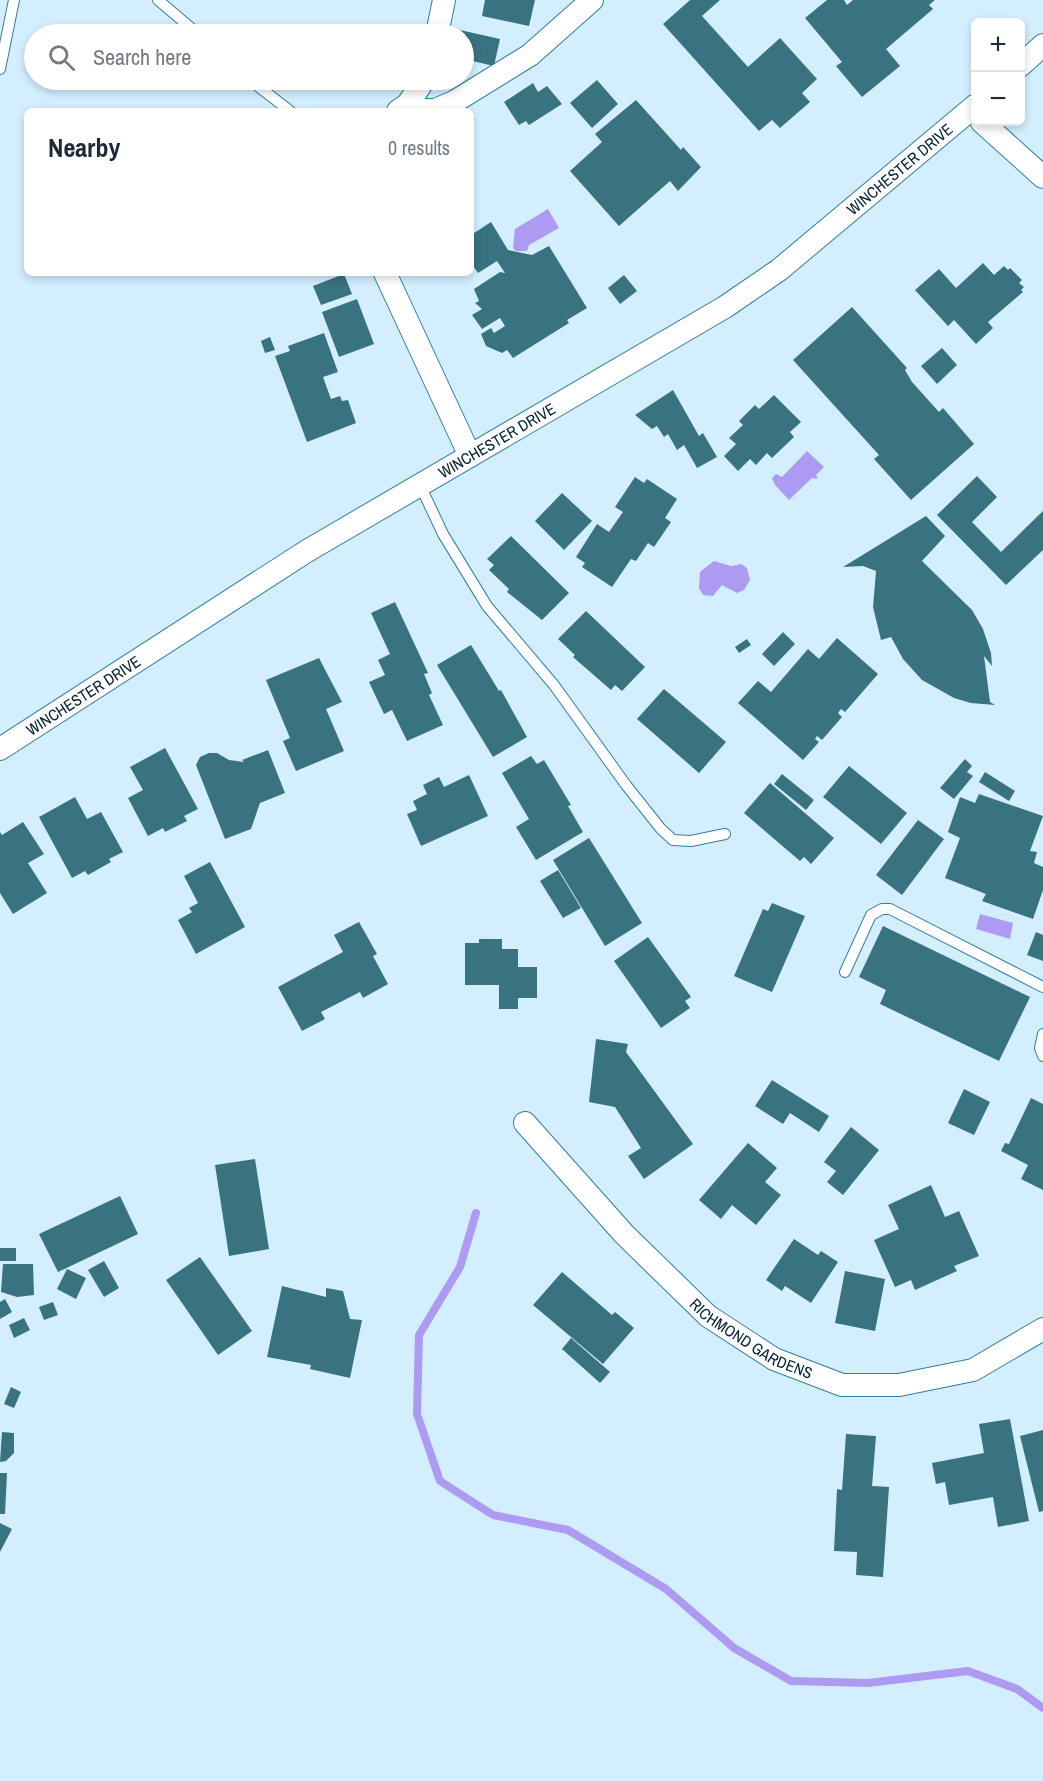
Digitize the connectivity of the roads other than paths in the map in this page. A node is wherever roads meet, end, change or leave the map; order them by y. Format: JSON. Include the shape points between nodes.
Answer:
{"nodes":[{"id":1,"x":14,"y":0,"type":"edge"},
{"id":2,"x":158,"y":0,"type":"edge"},
{"id":3,"x":444,"y":0,"type":"edge"},
{"id":4,"x":592,"y":0,"type":"edge"},
{"id":5,"x":186,"y":24,"type":"edge"},
{"id":6,"x":439,"y":24,"type":"edge"},
{"id":7,"x":1043,"y":45,"type":"edge"},
{"id":8,"x":1025,"y":61,"type":"edge"},
{"id":9,"x":1,"y":63,"type":"edge"},
{"id":10,"x":263,"y":90,"type":"edge"},
{"id":11,"x":416,"y":90,"type":"edge"},
{"id":12,"x":473,"y":90,"type":"edge"},
{"id":13,"x":474,"y":90,"type":"edge"},
{"id":14,"x":286,"y":108,"type":"edge"},
{"id":15,"x":403,"y":108,"type":"edge"},
{"id":16,"x":440,"y":108,"type":"edge"},
{"id":17,"x":971,"y":117,"type":"edge"},
{"id":18,"x":990,"y":126,"type":"edge"},
{"id":19,"x":1043,"y":177,"type":"edge"},
{"id":20,"x":386,"y":276,"type":"edge"},
{"id":21,"x":470,"y":456,"type":"junction"},
{"id":22,"x":420,"y":485,"type":"junction"},
{"id":23,"x":0,"y":749,"type":"edge"},
{"id":24,"x":725,"y":834,"type":"dead end"},
{"id":25,"x":845,"y":972,"type":"dead end"},
{"id":26,"x":1043,"y":987,"type":"edge"},
{"id":27,"x":1043,"y":1034,"type":"edge"},
{"id":28,"x":1043,"y":1056,"type":"edge"},
{"id":29,"x":525,"y":1123,"type":"dead end"},
{"id":30,"x":1043,"y":1329,"type":"edge"}],
"edges":[{"from":1,"to":9,"type":"lane"},
{"from":2,"to":5,"type":"lane"},
{"from":3,"to":6,"type":"street"},
{"from":4,"to":13,"type":"street","via":[[530,55]]},
{"from":7,"to":8,"type":"street"},
{"from":10,"to":14,"type":"lane"},
{"from":11,"to":15,"type":"street"},
{"from":12,"to":16,"type":"street"},
{"from":17,"to":21,"type":"street","name":"WINCHESTER DRIVE","via":[[779,270],[725,307]]},
{"from":18,"to":19,"type":"street"},
{"from":20,"to":21,"type":"street"},
{"from":21,"to":22,"type":"street","name":"WINCHESTER DRIVE"},
{"from":22,"to":23,"type":"street","name":"WINCHESTER DRIVE","via":[[307,551]]},
{"from":22,"to":24,"type":"lane","via":[[443,534],[487,606],[554,685],[661,829],[673,840],[691,841]]},
{"from":25,"to":26,"type":"lane","via":[[872,915],[890,909]]},
{"from":27,"to":28,"type":"lane"},
{"from":29,"to":30,"type":"street","name":"RICHMOND GARDENS","via":[[624,1234],[708,1316],[774,1359],[842,1384],[899,1385],[973,1370]]}]}
